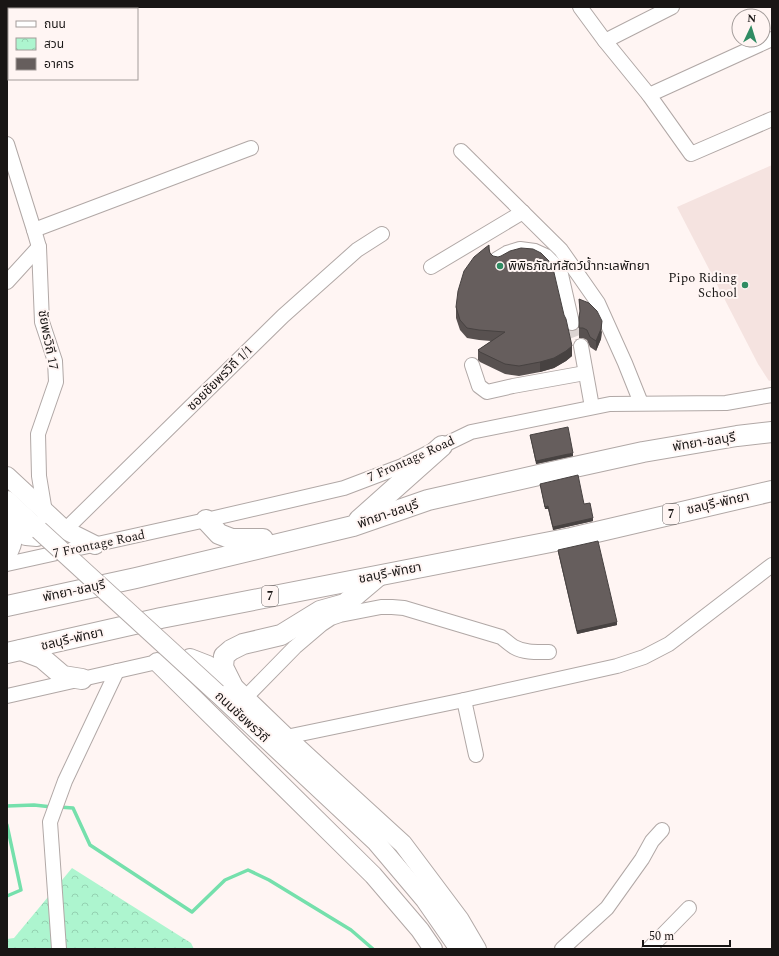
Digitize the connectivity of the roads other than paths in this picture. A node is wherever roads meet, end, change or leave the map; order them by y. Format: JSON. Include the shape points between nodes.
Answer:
{"nodes":[{"id":1,"x":580,"y":7,"type":"edge"},
{"id":2,"x":672,"y":7,"type":"edge"},
{"id":3,"x":772,"y":38,"type":"edge"},
{"id":4,"x":605,"y":41,"type":"junction"},
{"id":5,"x":649,"y":95,"type":"junction"},
{"id":6,"x":772,"y":119,"type":"edge"},
{"id":7,"x":7,"y":144,"type":"edge"},
{"id":8,"x":251,"y":148,"type":"dead end"},
{"id":9,"x":461,"y":150,"type":"dead end"},
{"id":10,"x":523,"y":212,"type":"junction"},
{"id":11,"x":34,"y":230,"type":"junction"},
{"id":12,"x":382,"y":234,"type":"dead end"},
{"id":13,"x":38,"y":247,"type":"junction"},
{"id":14,"x":497,"y":259,"type":"edge"},
{"id":15,"x":565,"y":265,"type":"junction"},
{"id":16,"x":431,"y":267,"type":"dead end"},
{"id":17,"x":7,"y":282,"type":"edge"},
{"id":18,"x":572,"y":323,"type":"tunnel mouth"},
{"id":19,"x":581,"y":346,"type":"tunnel mouth"},
{"id":20,"x":472,"y":365,"type":"dead end"},
{"id":21,"x":586,"y":373,"type":"junction"},
{"id":22,"x":772,"y":395,"type":"edge"},
{"id":23,"x":641,"y":403,"type":"junction"},
{"id":24,"x":592,"y":407,"type":"junction"},
{"id":25,"x":772,"y":432,"type":"edge"},
{"id":26,"x":442,"y":446,"type":"junction"},
{"id":27,"x":7,"y":476,"type":"edge"},
{"id":28,"x":772,"y":491,"type":"edge"},
{"id":29,"x":7,"y":500,"type":"edge"},
{"id":30,"x":45,"y":512,"type":"junction"},
{"id":31,"x":8,"y":520,"type":"edge"},
{"id":32,"x":206,"y":520,"type":"junction"},
{"id":33,"x":353,"y":526,"type":"junction"},
{"id":34,"x":65,"y":530,"type":"junction"},
{"id":35,"x":292,"y":540,"type":"junction"},
{"id":36,"x":95,"y":545,"type":"junction"},
{"id":37,"x":7,"y":555,"type":"edge"},
{"id":38,"x":7,"y":564,"type":"edge"},
{"id":39,"x":772,"y":565,"type":"edge"},
{"id":40,"x":380,"y":575,"type":"junction"},
{"id":41,"x":7,"y":606,"type":"edge"},
{"id":42,"x":14,"y":652,"type":"edge"},
{"id":43,"x":549,"y":652,"type":"dead end"},
{"id":44,"x":190,"y":658,"type":"joint"},
{"id":45,"x":156,"y":662,"type":"junction"},
{"id":46,"x":118,"y":671,"type":"junction"},
{"id":47,"x":82,"y":679,"type":"junction"},
{"id":48,"x":231,"y":692,"type":"junction"},
{"id":49,"x":7,"y":696,"type":"edge"},
{"id":50,"x":464,"y":700,"type":"junction"},
{"id":51,"x":286,"y":737,"type":"junction"},
{"id":52,"x":476,"y":755,"type":"dead end"},
{"id":53,"x":662,"y":830,"type":"dead end"},
{"id":54,"x":689,"y":908,"type":"dead end"},
{"id":55,"x":52,"y":949,"type":"edge"},
{"id":56,"x":59,"y":949,"type":"edge"},
{"id":57,"x":65,"y":949,"type":"edge"},
{"id":58,"x":433,"y":949,"type":"edge"},
{"id":59,"x":459,"y":949,"type":"edge"},
{"id":60,"x":477,"y":949,"type":"edge"},
{"id":61,"x":562,"y":949,"type":"edge"},
{"id":62,"x":649,"y":949,"type":"edge"}],
"edges":[{"from":1,"to":4,"type":"street"},
{"from":2,"to":4,"type":"street"},
{"from":3,"to":5,"type":"street"},
{"from":4,"to":5,"type":"street"},
{"from":5,"to":6,"type":"street","via":[[691,154]]},
{"from":7,"to":11,"type":"street","name":"ชัยพรวิถี 17"},
{"from":8,"to":11,"type":"street"},
{"from":9,"to":10,"type":"street"},
{"from":10,"to":15,"type":"street","via":[[561,250]]},
{"from":10,"to":16,"type":"street"},
{"from":11,"to":13,"type":"street","name":"ชัยพรวิถี 17"},
{"from":12,"to":34,"type":"street","name":"ซอยชัยพรวิถี 1/1","via":[[356,250],[283,316]]},
{"from":13,"to":17,"type":"street"},
{"from":13,"to":30,"type":"street","name":"ชัยพรวิถี 17","via":[[42,322],[55,361],[56,382],[38,434],[38,476]]},
{"from":14,"to":15,"type":"street","via":[[520,249],[534,250]]},
{"from":15,"to":18,"type":"street"},
{"from":15,"to":23,"type":"street","via":[[598,303]]},
{"from":19,"to":21,"type":"street"},
{"from":20,"to":21,"type":"street","via":[[479,386],[487,392]]},
{"from":21,"to":24,"type":"street"},
{"from":22,"to":23,"type":"street","name":"7 Frontage Road","via":[[726,402]]},
{"from":23,"to":24,"type":"street","name":"7 Frontage Road"},
{"from":24,"to":26,"type":"street","name":"7 Frontage Road","via":[[471,432]]},
{"from":25,"to":33,"type":"highway","name":"พัทยา-ชลบุรี","via":[[644,452],[552,472],[428,500]]},
{"from":26,"to":32,"type":"street","name":"7 Frontage Road","via":[[402,466],[344,488]]},
{"from":26,"to":33,"type":"highway"},
{"from":27,"to":30,"type":"main road"},
{"from":28,"to":40,"type":"highway","name":"ชลบุรี-พัทยา","number":"7","via":[[571,538]]},
{"from":29,"to":48,"type":"main road","name":"ถนนชัยพรวิถี","bridge":true},
{"from":30,"to":31,"type":"main road","via":[[44,529],[37,537],[26,536]]},
{"from":30,"to":34,"type":"main road"},
{"from":31,"to":37,"type":"main road","via":[[13,536],[12,547]]},
{"from":32,"to":35,"type":"highway","via":[[219,534],[232,539]]},
{"from":32,"to":36,"type":"street","name":"7 Frontage Road"},
{"from":33,"to":35,"type":"highway","name":"พัทยา-ชลบุรี"},
{"from":34,"to":36,"type":"main road"},
{"from":35,"to":41,"type":"highway","name":"พัทยา-ชลบุรี"},
{"from":36,"to":38,"type":"street","name":"7 Frontage Road"},
{"from":39,"to":50,"type":"street","via":[[669,644],[644,657],[617,666]]},
{"from":40,"to":42,"type":"highway","name":"ชลบุรี-พัทยา","number":"7","via":[[160,618]]},
{"from":40,"to":48,"type":"highway","via":[[345,604],[320,611],[281,635],[243,644],[231,650],[224,656],[223,667]]},
{"from":42,"to":47,"type":"highway","via":[[42,658],[63,676]]},
{"from":43,"to":48,"type":"street","via":[[528,652],[512,646],[501,637],[404,608],[381,607],[331,618]]},
{"from":44,"to":45,"type":"street"},
{"from":44,"to":48,"type":"main road","name":"ถนนชัยพรวิถี","via":[[208,665]]},
{"from":45,"to":46,"type":"street"},
{"from":45,"to":58,"type":"main road","name":"ถนนชัยพรวิถี","via":[[373,875]]},
{"from":46,"to":47,"type":"street"},
{"from":46,"to":56,"type":"street","via":[[62,790],[50,822]]},
{"from":47,"to":49,"type":"street"},
{"from":48,"to":51,"type":"main road","name":"ถนนชัยพรวิถี"},
{"from":48,"to":59,"type":"main road","name":"ถนนชัยพรวิถี","via":[[376,842],[425,900]]},
{"from":50,"to":51,"type":"street"},
{"from":50,"to":52,"type":"street"},
{"from":51,"to":60,"type":"main road","name":"ถนนชัยพรวิถี","via":[[402,844],[460,920]]},
{"from":53,"to":61,"type":"street","via":[[607,908]]},
{"from":54,"to":62,"type":"street"},
{"from":55,"to":56,"type":"street"},
{"from":56,"to":57,"type":"street"}]}
